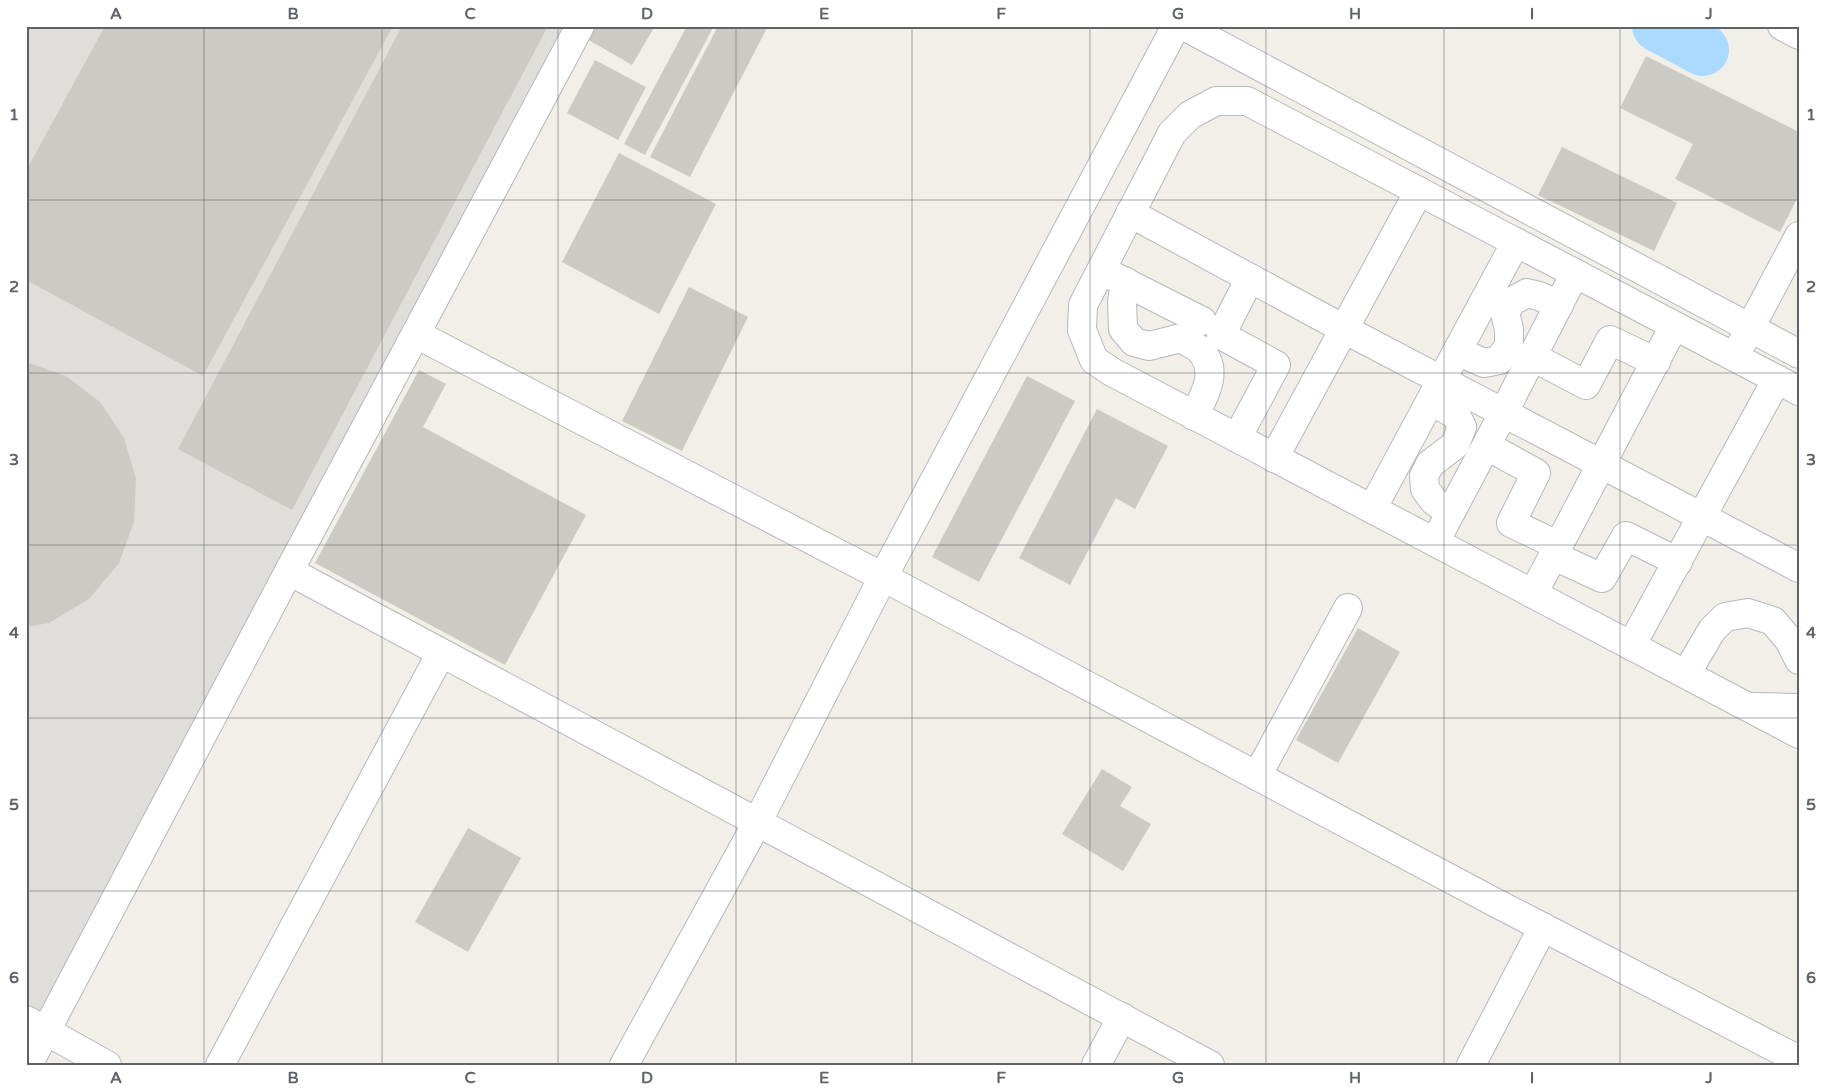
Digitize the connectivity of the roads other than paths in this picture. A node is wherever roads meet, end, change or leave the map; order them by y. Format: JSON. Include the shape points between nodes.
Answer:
{"nodes":[{"id":1,"x":580,"y":26,"type":"edge"},
{"id":2,"x":1176,"y":26,"type":"edge"},
{"id":3,"x":1184,"y":26,"type":"edge"},
{"id":4,"x":1782,"y":26,"type":"edge"},
{"id":5,"x":1799,"y":35,"type":"edge"},
{"id":6,"x":1418,"y":191,"type":"junction"},
{"id":7,"x":1130,"y":213,"type":"junction"},
{"id":8,"x":1799,"y":236,"type":"edge"},
{"id":9,"x":1516,"y":242,"type":"junction"},
{"id":10,"x":1575,"y":273,"type":"junction"},
{"id":11,"x":1113,"y":276,"type":"junction"},
{"id":12,"x":1250,"y":278,"type":"junction"},
{"id":13,"x":1559,"y":305,"type":"junction"},
{"id":14,"x":1202,"y":320,"type":"dead end"},
{"id":15,"x":1674,"y":326,"type":"junction"},
{"id":16,"x":1749,"y":328,"type":"junction"},
{"id":17,"x":1344,"y":329,"type":"junction"},
{"id":18,"x":416,"y":334,"type":"junction"},
{"id":19,"x":1457,"y":351,"type":"junction"},
{"id":20,"x":1799,"y":354,"type":"edge"},
{"id":21,"x":1533,"y":357,"type":"junction"},
{"id":22,"x":1734,"y":357,"type":"junction"},
{"id":23,"x":1656,"y":362,"type":"junction"},
{"id":24,"x":1788,"y":385,"type":"edge"},
{"id":25,"x":1436,"y":390,"type":"junction"},
{"id":26,"x":1504,"y":412,"type":"junction"},
{"id":27,"x":1194,"y":416,"type":"junction"},
{"id":28,"x":1237,"y":438,"type":"junction"},
{"id":29,"x":1486,"y":446,"type":"junction"},
{"id":30,"x":1274,"y":458,"type":"junction"},
{"id":31,"x":1603,"y":464,"type":"junction"},
{"id":32,"x":1372,"y":509,"type":"junction"},
{"id":33,"x":1450,"y":513,"type":"junction"},
{"id":34,"x":1702,"y":517,"type":"junction"},
{"id":35,"x":1435,"y":542,"type":"junction"},
{"id":36,"x":1557,"y":550,"type":"junction"},
{"id":37,"x":1678,"y":562,"type":"junction"},
{"id":38,"x":1799,"y":568,"type":"edge"},
{"id":39,"x":289,"y":571,"type":"junction"},
{"id":40,"x":883,"y":577,"type":"junction"},
{"id":41,"x":1533,"y":594,"type":"junction"},
{"id":42,"x":1348,"y":608,"type":"dead end"},
{"id":43,"x":1631,"y":646,"type":"junction"},
{"id":44,"x":441,"y":653,"type":"junction"},
{"id":45,"x":1799,"y":660,"type":"edge"},
{"id":46,"x":1686,"y":674,"type":"junction"},
{"id":47,"x":1747,"y":707,"type":"junction"},
{"id":48,"x":1799,"y":708,"type":"edge"},
{"id":49,"x":1799,"y":734,"type":"edge"},
{"id":50,"x":1257,"y":776,"type":"junction"},
{"id":51,"x":757,"y":823,"type":"junction"},
{"id":52,"x":1543,"y":927,"type":"junction"},
{"id":53,"x":1122,"y":1018,"type":"junction"},
{"id":54,"x":36,"y":1025,"type":"edge"},
{"id":55,"x":1799,"y":1060,"type":"edge"},
{"id":56,"x":28,"y":1065,"type":"edge"},
{"id":57,"x":107,"y":1065,"type":"edge"},
{"id":58,"x":220,"y":1065,"type":"edge"},
{"id":59,"x":624,"y":1065,"type":"edge"},
{"id":60,"x":1096,"y":1065,"type":"edge"},
{"id":61,"x":1210,"y":1065,"type":"edge"},
{"id":62,"x":1471,"y":1065,"type":"edge"}],
"edges":[{"from":1,"to":18,"type":"street"},
{"from":2,"to":40,"type":"street"},
{"from":3,"to":16,"type":"street"},
{"from":4,"to":5,"type":"street"},
{"from":6,"to":7,"type":"street","via":[[1247,101],[1216,101],[1190,115],[1172,133]]},
{"from":6,"to":9,"type":"street"},
{"from":6,"to":17,"type":"street"},
{"from":7,"to":11,"type":"street"},
{"from":7,"to":12,"type":"street"},
{"from":8,"to":16,"type":"street"},
{"from":9,"to":10,"type":"street"},
{"from":9,"to":19,"type":"street"},
{"from":10,"to":13,"type":"street"},
{"from":10,"to":15,"type":"street"},
{"from":11,"to":14,"type":"street"},
{"from":11,"to":27,"type":"street","via":[[1083,305],[1082,330],[1094,360]]},
{"from":11,"to":27,"type":"street","via":[[1122,302],[1123,329],[1134,342],[1149,346],[1181,338],[1198,349],[1209,363],[1209,387]]},
{"from":12,"to":17,"type":"street"},
{"from":12,"to":28,"type":"street","via":[[1221,335],[1276,365]]},
{"from":13,"to":19,"type":"street","via":[[1527,293],[1512,301],[1505,313],[1509,346],[1499,360],[1484,363]]},
{"from":13,"to":21,"type":"street"},
{"from":15,"to":22,"type":"street"},
{"from":15,"to":23,"type":"street"},
{"from":16,"to":20,"type":"street"},
{"from":16,"to":22,"type":"street"},
{"from":17,"to":25,"type":"street"},
{"from":17,"to":30,"type":"street"},
{"from":18,"to":39,"type":"street"},
{"from":18,"to":40,"type":"street"},
{"from":19,"to":25,"type":"street"},
{"from":21,"to":23,"type":"street","via":[[1586,384],[1610,340]]},
{"from":21,"to":26,"type":"street"},
{"from":22,"to":24,"type":"street"},
{"from":23,"to":31,"type":"street"},
{"from":24,"to":34,"type":"street"},
{"from":25,"to":26,"type":"street"},
{"from":25,"to":32,"type":"street"},
{"from":25,"to":33,"type":"street","via":[[1462,427],[1455,445],[1430,464],[1424,476],[1424,489]]},
{"from":26,"to":29,"type":"street"},
{"from":26,"to":31,"type":"street"},
{"from":27,"to":28,"type":"street"},
{"from":28,"to":30,"type":"street"},
{"from":29,"to":33,"type":"street"},
{"from":29,"to":36,"type":"street","via":[[1536,472],[1511,523]]},
{"from":30,"to":32,"type":"street"},
{"from":31,"to":34,"type":"street"},
{"from":31,"to":36,"type":"street"},
{"from":32,"to":35,"type":"street"},
{"from":33,"to":35,"type":"street"},
{"from":34,"to":37,"type":"street"},
{"from":34,"to":38,"type":"street"},
{"from":35,"to":41,"type":"street"},
{"from":36,"to":37,"type":"street","via":[[1602,578],[1626,536]]},
{"from":36,"to":41,"type":"street"},
{"from":37,"to":43,"type":"street"},
{"from":39,"to":44,"type":"street"},
{"from":39,"to":54,"type":"street"},
{"from":40,"to":50,"type":"street"},
{"from":40,"to":51,"type":"street"},
{"from":41,"to":43,"type":"street"},
{"from":42,"to":50,"type":"street"},
{"from":43,"to":46,"type":"street"},
{"from":44,"to":51,"type":"street"},
{"from":44,"to":58,"type":"street"},
{"from":45,"to":46,"type":"street","via":[[1789,640],[1773,620],[1748,614],[1725,617],[1712,630]]},
{"from":46,"to":47,"type":"street"},
{"from":47,"to":48,"type":"street"},
{"from":47,"to":49,"type":"street"},
{"from":50,"to":52,"type":"street"},
{"from":51,"to":53,"type":"street"},
{"from":51,"to":59,"type":"street"},
{"from":52,"to":55,"type":"street"},
{"from":52,"to":62,"type":"street"},
{"from":53,"to":60,"type":"street"},
{"from":53,"to":61,"type":"street"},
{"from":54,"to":56,"type":"street"},
{"from":54,"to":57,"type":"street"}]}
